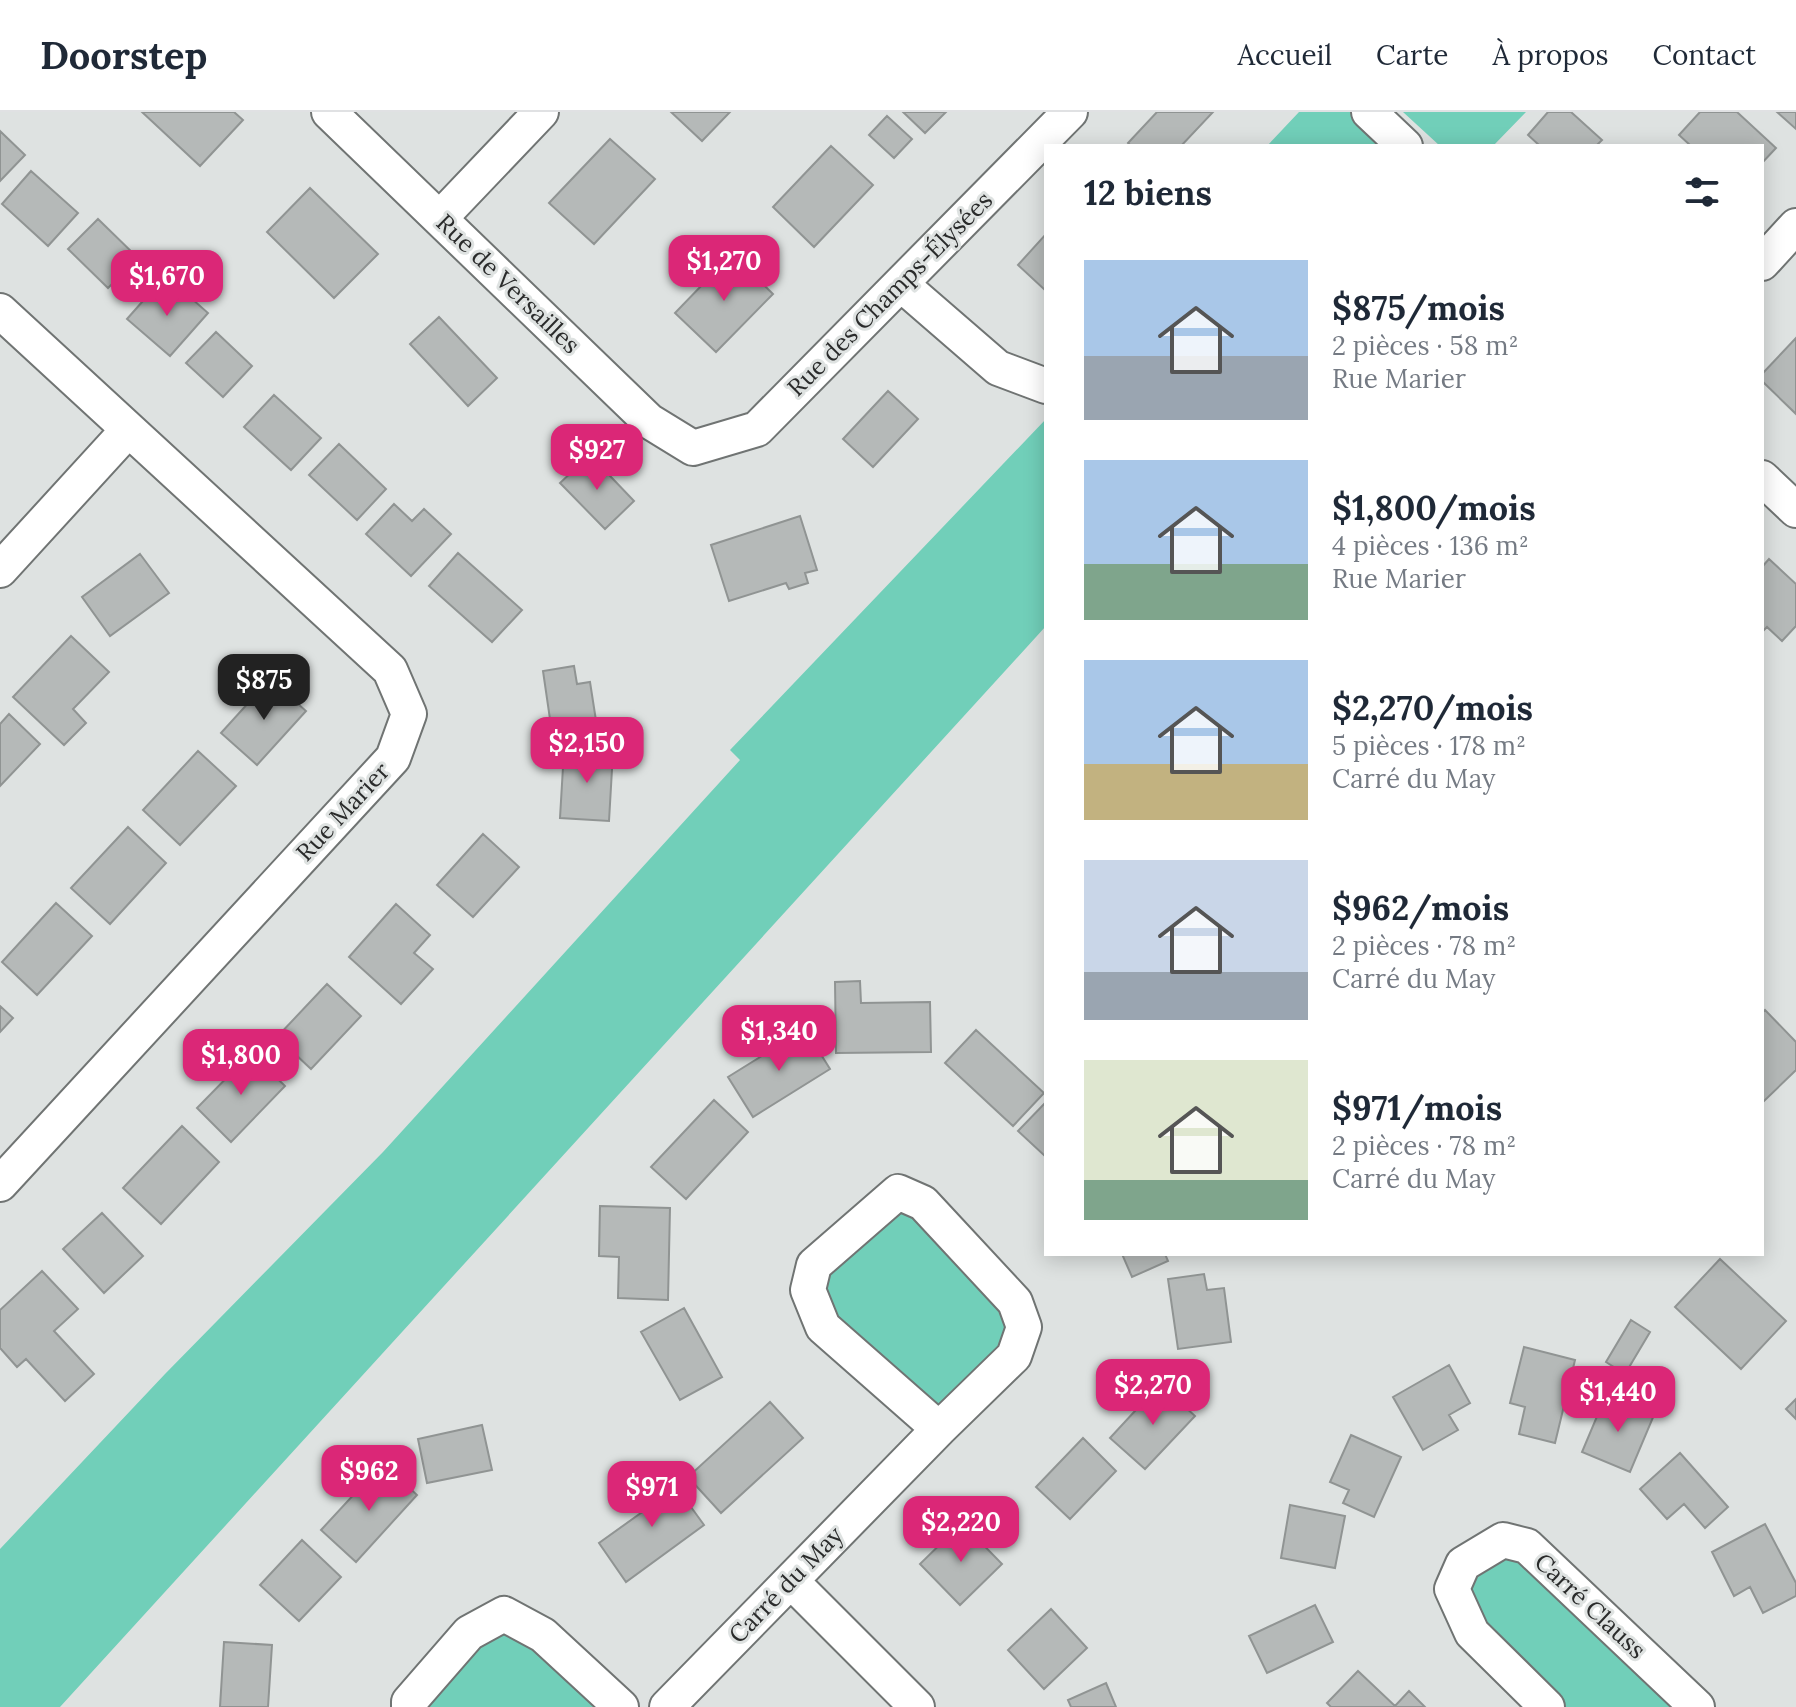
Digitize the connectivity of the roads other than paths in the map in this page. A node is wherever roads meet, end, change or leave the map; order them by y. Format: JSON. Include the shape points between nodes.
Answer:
{"nodes":[{"id":1,"x":329,"y":112,"type":"edge"},
{"id":2,"x":541,"y":112,"type":"edge"},
{"id":3,"x":1070,"y":112,"type":"edge"},
{"id":4,"x":1369,"y":112,"type":"edge"},
{"id":5,"x":1403,"y":144,"type":"edge"},
{"id":6,"x":440,"y":218,"type":"junction"},
{"id":7,"x":1796,"y":226,"type":"edge"},
{"id":8,"x":1764,"y":261,"type":"edge"},
{"id":9,"x":901,"y":284,"type":"junction"},
{"id":10,"x":0,"y":311,"type":"edge"},
{"id":11,"x":1044,"y":385,"type":"edge"},
{"id":12,"x":128,"y":430,"type":"junction"},
{"id":13,"x":693,"y":448,"type":"joint"},
{"id":14,"x":1764,"y":480,"type":"edge"},
{"id":15,"x":1796,"y":510,"type":"edge"},
{"id":16,"x":0,"y":570,"type":"edge"},
{"id":17,"x":0,"y":1184,"type":"edge"},
{"id":18,"x":939,"y":1429,"type":"junction"},
{"id":19,"x":791,"y":1581,"type":"junction"},
{"id":20,"x":409,"y":1707,"type":"edge"},
{"id":21,"x":621,"y":1707,"type":"edge"},
{"id":22,"x":667,"y":1707,"type":"edge"},
{"id":23,"x":917,"y":1707,"type":"edge"},
{"id":24,"x":1547,"y":1707,"type":"edge"},
{"id":25,"x":1697,"y":1707,"type":"edge"}],
"edges":[{"from":1,"to":6,"type":"street","name":"Rue de Versailles"},
{"from":2,"to":6,"type":"street"},
{"from":3,"to":9,"type":"street","name":"Rue des Champs-Élysées"},
{"from":4,"to":5,"type":"street"},
{"from":6,"to":13,"type":"street","name":"Rue de Versailles","via":[[649,421]]},
{"from":7,"to":8,"type":"street"},
{"from":9,"to":11,"type":"street","via":[[998,368]]},
{"from":9,"to":13,"type":"street","name":"Rue des Champs-Élysées","via":[[757,429]]},
{"from":10,"to":12,"type":"street","name":"Rue Marier"},
{"from":12,"to":16,"type":"street"},
{"from":12,"to":17,"type":"street","name":"Rue Marier","via":[[390,670],[409,714],[393,758]]},
{"from":14,"to":15,"type":"street"},
{"from":18,"to":18,"type":"street","name":"Carré du May","via":[[1014,1356],[1024,1327],[1015,1302],[923,1203],[898,1192],[814,1265],[808,1290],[823,1327]]},
{"from":18,"to":19,"type":"street","name":"Carré du May"},
{"from":19,"to":22,"type":"street","name":"Carré du May"},
{"from":19,"to":23,"type":"street"},
{"from":20,"to":21,"type":"street","via":[[469,1633],[504,1614],[543,1635]]},
{"from":24,"to":25,"type":"street","name":"Carré Clauss","via":[[1472,1633],[1452,1589],[1463,1564],[1503,1540],[1527,1546]]}]}
